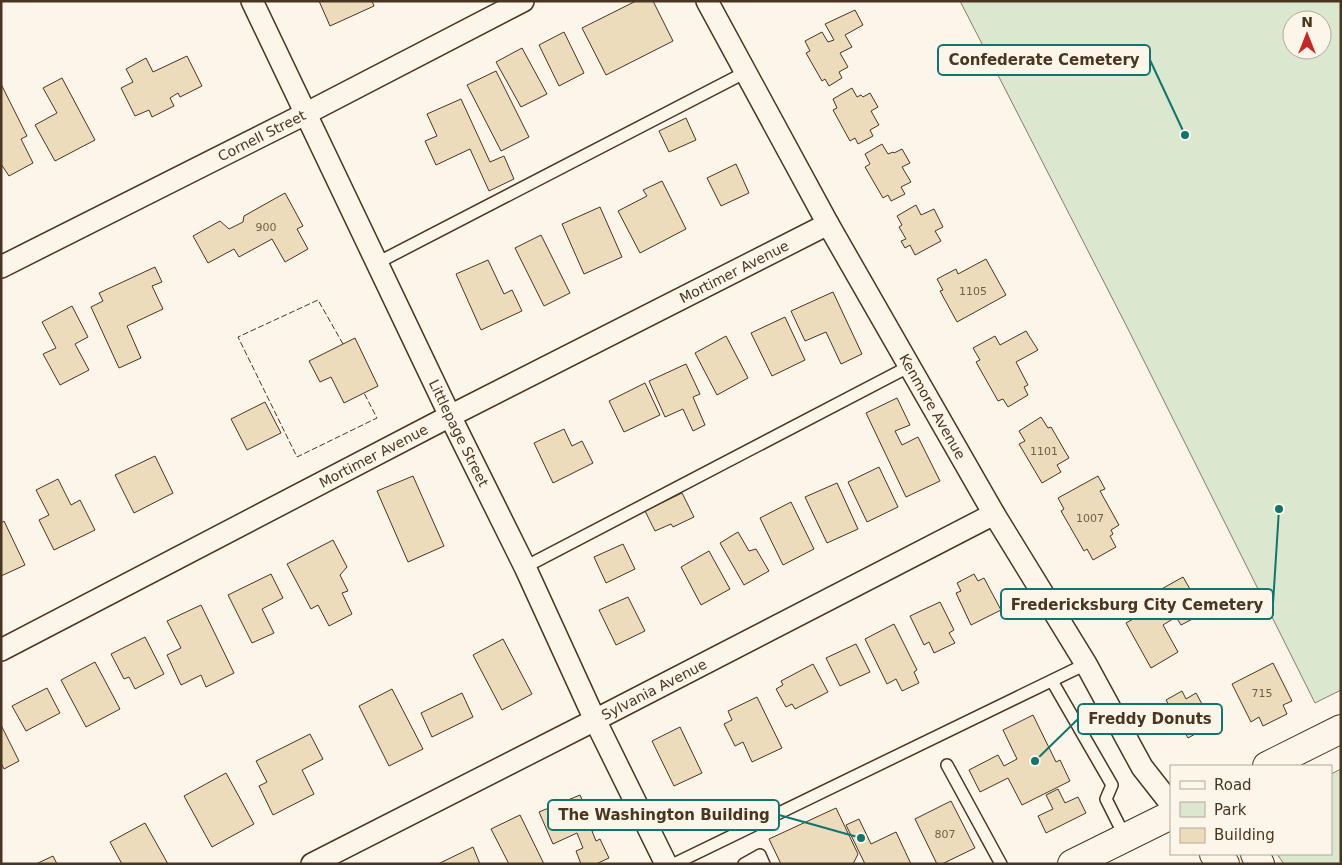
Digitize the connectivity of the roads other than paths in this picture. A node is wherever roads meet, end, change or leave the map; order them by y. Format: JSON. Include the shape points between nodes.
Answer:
{"nodes":[{"id":1,"x":252,"y":1,"type":"edge"},
{"id":2,"x":523,"y":1,"type":"edge"},
{"id":3,"x":707,"y":1,"type":"edge"},
{"id":4,"x":746,"y":72,"type":"junction"},
{"id":5,"x":305,"y":114,"type":"junction"},
{"id":6,"x":828,"y":224,"type":"junction"},
{"id":7,"x":377,"y":263,"type":"junction"},
{"id":8,"x":1,"y":268,"type":"edge"},
{"id":9,"x":910,"y":366,"type":"junction"},
{"id":10,"x":450,"y":416,"type":"junction"},
{"id":11,"x":994,"y":514,"type":"junction"},
{"id":12,"x":525,"y":567,"type":"junction"},
{"id":13,"x":1,"y":650,"type":"edge"},
{"id":14,"x":1086,"y":664,"type":"junction"},
{"id":15,"x":1052,"y":680,"type":"junction"},
{"id":16,"x":595,"y":720,"type":"junction"},
{"id":17,"x":1341,"y":729,"type":"edge"},
{"id":18,"x":1290,"y":759,"type":"edge"},
{"id":19,"x":947,"y":765,"type":"dead end"},
{"id":20,"x":1270,"y":765,"type":"edge"},
{"id":21,"x":1170,"y":803,"type":"edge"},
{"id":22,"x":1170,"y":815,"type":"edge"},
{"id":23,"x":1125,"y":837,"type":"junction"},
{"id":24,"x":1215,"y":855,"type":"edge"},
{"id":25,"x":312,"y":864,"type":"edge"},
{"id":26,"x":666,"y":864,"type":"edge"},
{"id":27,"x":674,"y":864,"type":"edge"},
{"id":28,"x":744,"y":864,"type":"edge"},
{"id":29,"x":764,"y":864,"type":"edge"},
{"id":30,"x":1001,"y":864,"type":"edge"},
{"id":31,"x":1072,"y":864,"type":"edge"},
{"id":32,"x":1225,"y":864,"type":"edge"}],
"edges":[{"from":1,"to":5,"type":"street","name":"Littlepage Street"},
{"from":2,"to":5,"type":"street","name":"Cornell Street"},
{"from":3,"to":4,"type":"street","name":"Kenmore Avenue"},
{"from":4,"to":6,"type":"street","name":"Kenmore Avenue"},
{"from":4,"to":7,"type":"lane"},
{"from":5,"to":7,"type":"street","name":"Littlepage Street"},
{"from":5,"to":8,"type":"street","name":"Cornell Street"},
{"from":6,"to":9,"type":"street","name":"Kenmore Avenue"},
{"from":6,"to":10,"type":"street","name":"Mortimer Avenue"},
{"from":7,"to":10,"type":"street","name":"Littlepage Street"},
{"from":9,"to":11,"type":"street","name":"Kenmore Avenue"},
{"from":9,"to":12,"type":"lane"},
{"from":10,"to":12,"type":"street","name":"Littlepage Street"},
{"from":10,"to":13,"type":"street","name":"Mortimer Avenue"},
{"from":11,"to":14,"type":"street","name":"Kenmore Avenue"},
{"from":11,"to":16,"type":"street","name":"Sylvania Avenue"},
{"from":12,"to":16,"type":"street","name":"Littlepage Street"},
{"from":14,"to":15,"type":"lane"},
{"from":14,"to":21,"type":"street","name":"Kenmore Avenue","via":[[1142,767]]},
{"from":15,"to":23,"type":"lane","via":[[1112,785],[1106,799]]},
{"from":15,"to":27,"type":"lane"},
{"from":16,"to":25,"type":"street","name":"Sylvania Avenue"},
{"from":16,"to":26,"type":"street","name":"Littlepage Street"},
{"from":17,"to":18,"type":"main road"},
{"from":18,"to":20,"type":"main road"},
{"from":19,"to":30,"type":"lane"},
{"from":22,"to":23,"type":"main road"},
{"from":23,"to":31,"type":"main road"},
{"from":24,"to":32,"type":"main road"},
{"from":28,"to":29,"type":"lane","via":[[760,855]]}]}
